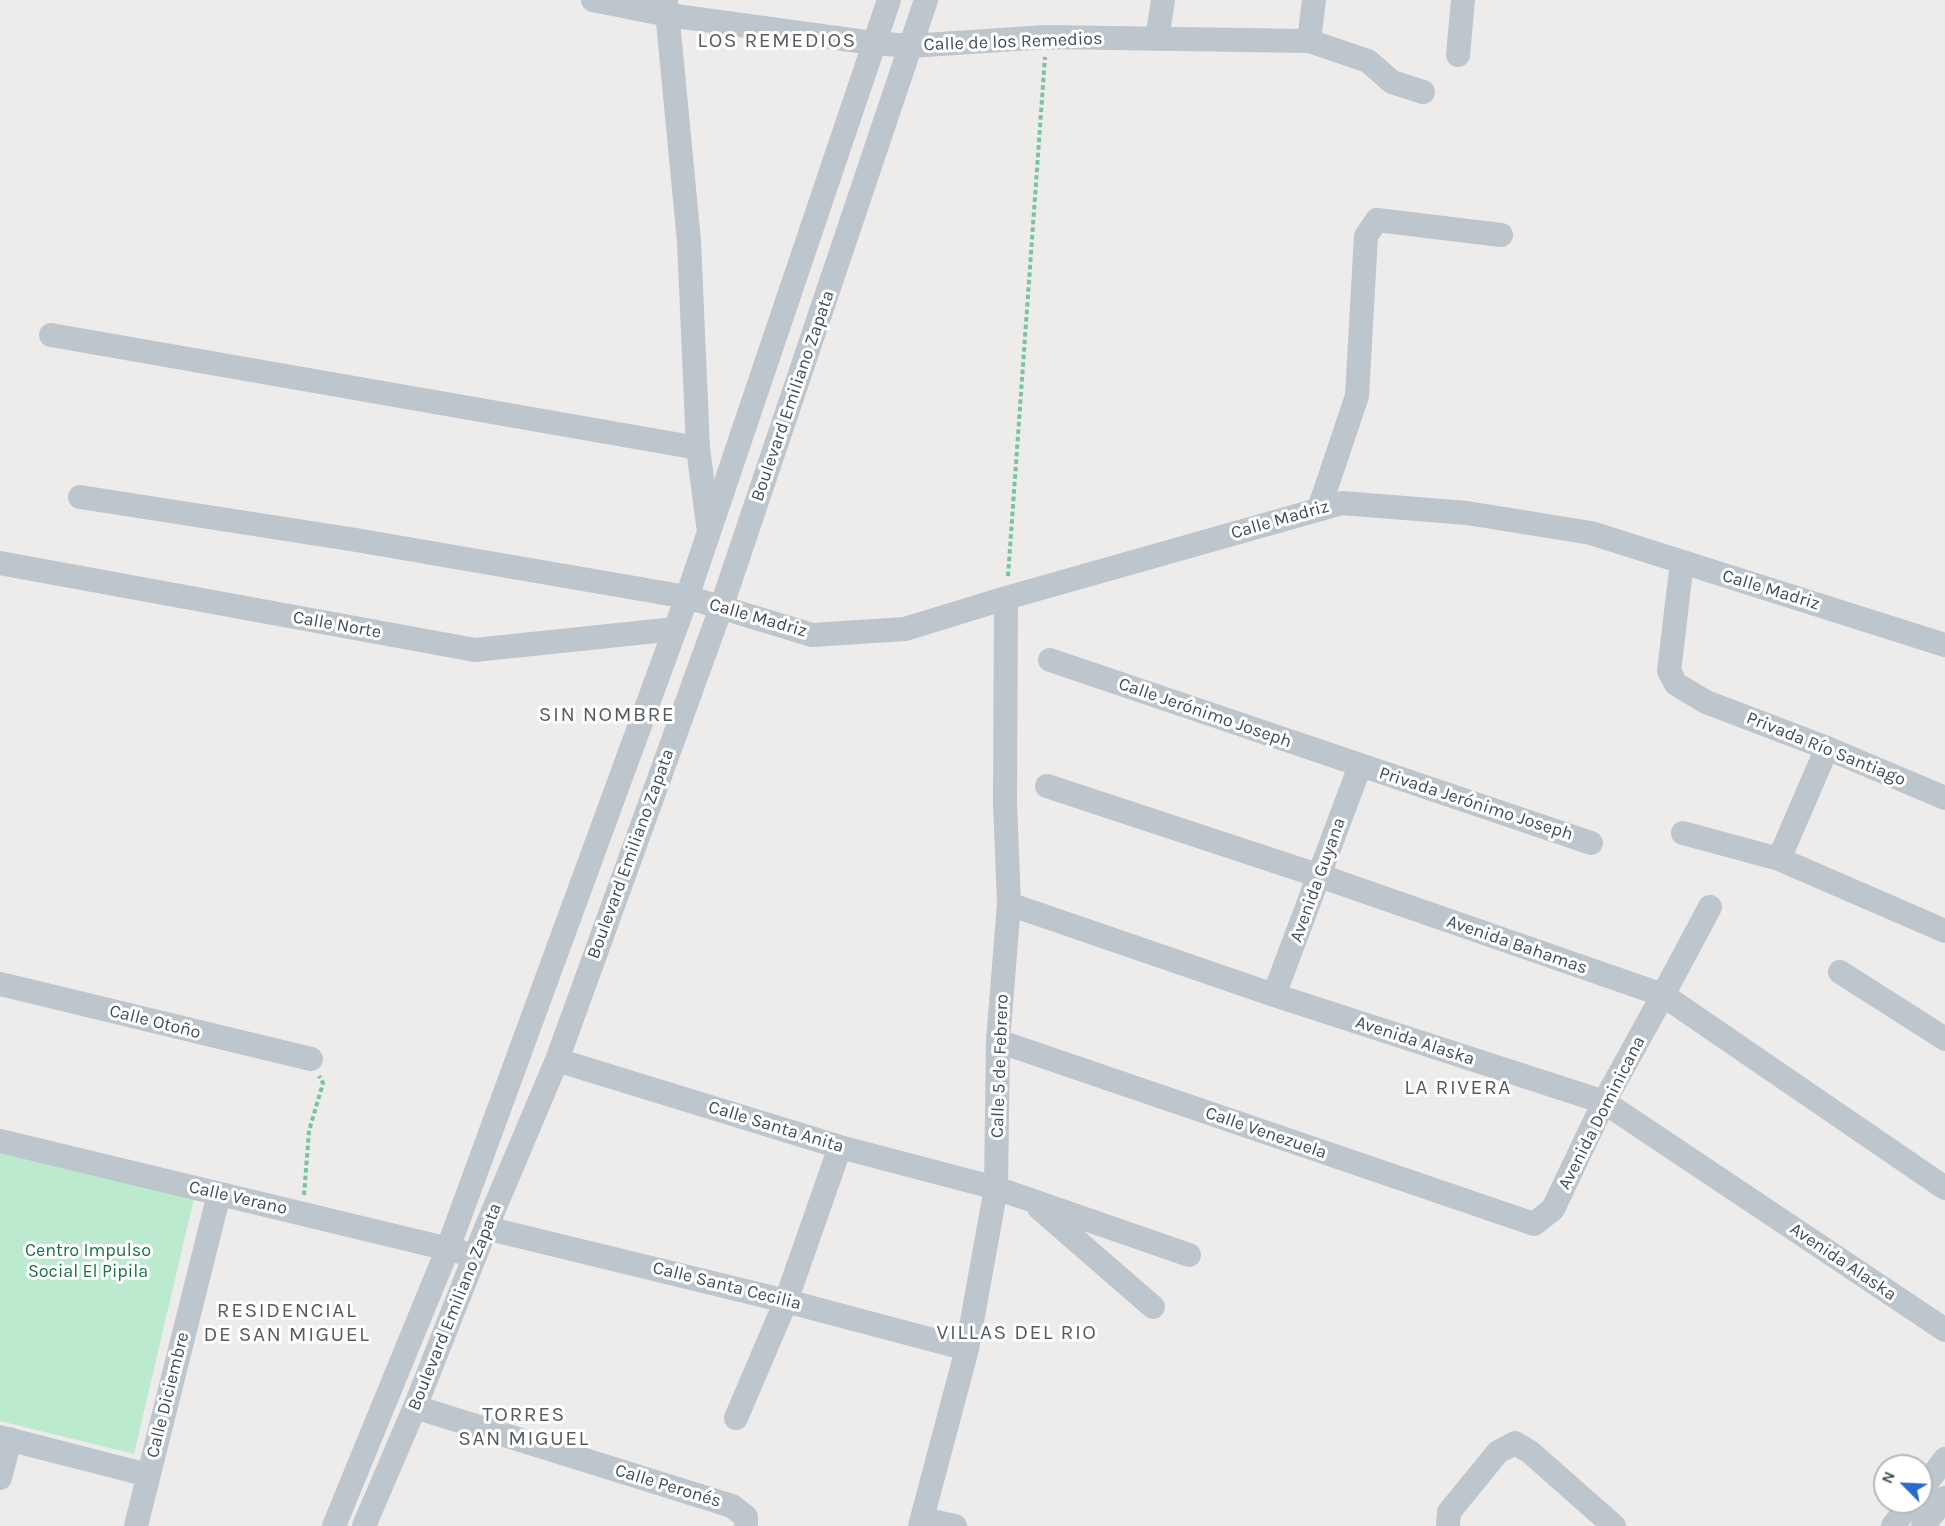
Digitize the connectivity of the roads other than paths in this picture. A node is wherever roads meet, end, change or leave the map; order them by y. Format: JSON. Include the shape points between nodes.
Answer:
{"nodes":[{"id":1,"x":593,"y":0,"type":"edge"},
{"id":2,"x":889,"y":0,"type":"edge"},
{"id":3,"x":926,"y":0,"type":"edge"},
{"id":4,"x":1162,"y":0,"type":"edge"},
{"id":5,"x":1314,"y":0,"type":"edge"},
{"id":6,"x":1463,"y":0,"type":"edge"},
{"id":7,"x":667,"y":8,"type":"edge"},
{"id":8,"x":1157,"y":39,"type":"junction"},
{"id":9,"x":1309,"y":41,"type":"junction"},
{"id":10,"x":873,"y":43,"type":"junction"},
{"id":11,"x":910,"y":46,"type":"junction"},
{"id":12,"x":1458,"y":55,"type":"dead end"},
{"id":13,"x":1423,"y":92,"type":"dead end"},
{"id":14,"x":1501,"y":235,"type":"dead end"},
{"id":15,"x":51,"y":335,"type":"dead end"},
{"id":16,"x":698,"y":448,"type":"junction"},
{"id":17,"x":80,"y":497,"type":"dead end"},
{"id":18,"x":1319,"y":509,"type":"junction"},
{"id":19,"x":709,"y":530,"type":"junction"},
{"id":20,"x":1682,"y":562,"type":"junction"},
{"id":21,"x":0,"y":563,"type":"edge"},
{"id":22,"x":687,"y":597,"type":"junction"},
{"id":23,"x":1006,"y":598,"type":"junction"},
{"id":24,"x":721,"y":608,"type":"junction"},
{"id":25,"x":675,"y":629,"type":"junction"},
{"id":26,"x":1945,"y":645,"type":"edge"},
{"id":27,"x":1050,"y":660,"type":"dead end"},
{"id":28,"x":1827,"y":748,"type":"junction"},
{"id":29,"x":1360,"y":766,"type":"junction"},
{"id":30,"x":1047,"y":786,"type":"dead end"},
{"id":31,"x":1945,"y":798,"type":"edge"},
{"id":32,"x":1683,"y":833,"type":"dead end"},
{"id":33,"x":1591,"y":843,"type":"dead end"},
{"id":34,"x":1779,"y":859,"type":"junction"},
{"id":35,"x":1320,"y":876,"type":"junction"},
{"id":36,"x":1009,"y":904,"type":"junction"},
{"id":37,"x":1710,"y":907,"type":"dead end"},
{"id":38,"x":1945,"y":931,"type":"edge"},
{"id":39,"x":1840,"y":972,"type":"dead end"},
{"id":40,"x":0,"y":984,"type":"edge"},
{"id":41,"x":1275,"y":995,"type":"junction"},
{"id":42,"x":1664,"y":995,"type":"junction"},
{"id":43,"x":1945,"y":1039,"type":"edge"},
{"id":44,"x":998,"y":1041,"type":"junction"},
{"id":45,"x":311,"y":1059,"type":"road end"},
{"id":46,"x":557,"y":1060,"type":"junction"},
{"id":47,"x":1604,"y":1102,"type":"junction"},
{"id":48,"x":0,"y":1142,"type":"edge"},
{"id":49,"x":840,"y":1147,"type":"junction"},
{"id":50,"x":996,"y":1188,"type":"junction"},
{"id":51,"x":1945,"y":1188,"type":"edge"},
{"id":52,"x":219,"y":1194,"type":"junction"},
{"id":53,"x":1029,"y":1199,"type":"junction"},
{"id":54,"x":1534,"y":1224,"type":"joint"},
{"id":55,"x":486,"y":1228,"type":"junction"},
{"id":56,"x":448,"y":1248,"type":"junction"},
{"id":57,"x":1189,"y":1255,"type":"dead end"},
{"id":58,"x":476,"y":1257,"type":"junction"},
{"id":59,"x":786,"y":1300,"type":"junction"},
{"id":60,"x":1153,"y":1307,"type":"dead end"},
{"id":61,"x":1945,"y":1330,"type":"edge"},
{"id":62,"x":967,"y":1349,"type":"junction"},
{"id":63,"x":415,"y":1407,"type":"junction"},
{"id":64,"x":736,"y":1418,"type":"dead end"},
{"id":65,"x":5,"y":1438,"type":"edge"},
{"id":66,"x":1945,"y":1459,"type":"edge"},
{"id":67,"x":1933,"y":1474,"type":"edge"},
{"id":68,"x":148,"y":1475,"type":"junction"},
{"id":69,"x":0,"y":1478,"type":"edge"},
{"id":70,"x":1945,"y":1498,"type":"edge"},
{"id":71,"x":746,"y":1522,"type":"edge"},
{"id":72,"x":921,"y":1522,"type":"edge"},
{"id":73,"x":136,"y":1526,"type":"edge"},
{"id":74,"x":334,"y":1526,"type":"edge"},
{"id":75,"x":364,"y":1526,"type":"edge"},
{"id":76,"x":955,"y":1526,"type":"edge"},
{"id":77,"x":1448,"y":1526,"type":"edge"},
{"id":78,"x":1614,"y":1526,"type":"edge"},
{"id":79,"x":1923,"y":1526,"type":"edge"}],
"edges":[{"from":1,"to":7,"type":"street","name":"Calle de los Remedios"},
{"from":2,"to":10,"type":"street","name":"Boulevard Emiliano Zapata"},
{"from":3,"to":11,"type":"street","name":"Boulevard Emiliano Zapata"},
{"from":4,"to":8,"type":"street"},
{"from":5,"to":9,"type":"street"},
{"from":6,"to":12,"type":"street"},
{"from":7,"to":10,"type":"street","name":"Calle de los Remedios"},
{"from":7,"to":16,"type":"street","name":"Boulevard Emiliano Zapata","via":[[689,241]]},
{"from":8,"to":9,"type":"street","name":"Calle de los Remedios"},
{"from":8,"to":11,"type":"street","name":"Calle de los Remedios","via":[[1046,37]]},
{"from":9,"to":13,"type":"street","name":"Calle de los Remedios","via":[[1368,61],[1392,82]]},
{"from":10,"to":11,"type":"street","name":"Calle de los Remedios"},
{"from":10,"to":19,"type":"street","name":"Boulevard Emiliano Zapata"},
{"from":11,"to":24,"type":"street","name":"Boulevard Emiliano Zapata"},
{"from":14,"to":18,"type":"street","via":[[1377,220],[1366,236],[1357,396]]},
{"from":15,"to":16,"type":"street"},
{"from":16,"to":19,"type":"street","name":"Boulevard Emiliano Zapata"},
{"from":17,"to":22,"type":"street","name":"Calle Madriz"},
{"from":18,"to":20,"type":"street","name":"Calle Madriz","via":[[1341,503],[1467,513],[1591,533]]},
{"from":18,"to":23,"type":"street","name":"Calle Madriz"},
{"from":19,"to":22,"type":"street","name":"Boulevard Emiliano Zapata"},
{"from":20,"to":26,"type":"street","name":"Calle Madriz"},
{"from":20,"to":28,"type":"street","name":"Privada Río Santiago","via":[[1669,671],[1676,684],[1706,702]]},
{"from":21,"to":25,"type":"street","name":"Calle Norte","via":[[475,650]]},
{"from":22,"to":24,"type":"street","name":"Calle Madriz"},
{"from":22,"to":25,"type":"street","name":"Boulevard Emiliano Zapata"},
{"from":23,"to":24,"type":"street","name":"Calle Madriz","via":[[905,629],[812,635]]},
{"from":23,"to":36,"type":"street","name":"Calle 5 de Febrero"},
{"from":24,"to":46,"type":"street","name":"Boulevard Emiliano Zapata"},
{"from":25,"to":56,"type":"street","name":"Boulevard Emiliano Zapata"},
{"from":27,"to":29,"type":"street","name":"Calle Jerónimo Joseph"},
{"from":28,"to":31,"type":"street","name":"Privada Río Santiago"},
{"from":28,"to":34,"type":"street"},
{"from":29,"to":33,"type":"street","name":"Privada Jerónimo Joseph"},
{"from":29,"to":35,"type":"street","name":"Avenida Guyana"},
{"from":30,"to":35,"type":"street","name":"Avenida Bahamas"},
{"from":32,"to":34,"type":"street"},
{"from":34,"to":38,"type":"street"},
{"from":35,"to":41,"type":"street","name":"Avenida Guyana"},
{"from":35,"to":42,"type":"street","name":"Avenida Bahamas"},
{"from":36,"to":41,"type":"street","name":"Avenida Alaska"},
{"from":36,"to":44,"type":"street","name":"Calle 5 de Febrero"},
{"from":37,"to":42,"type":"street","name":"Avenida Dominicana"},
{"from":39,"to":43,"type":"street"},
{"from":40,"to":45,"type":"street","name":"Calle Otoño"},
{"from":41,"to":47,"type":"street","name":"Avenida Alaska"},
{"from":42,"to":47,"type":"street","name":"Avenida Dominicana"},
{"from":42,"to":51,"type":"street","name":"Avenida Bahamas"},
{"from":44,"to":50,"type":"street","name":"Calle 5 de Febrero"},
{"from":44,"to":54,"type":"street","name":"Calle Venezuela"},
{"from":46,"to":49,"type":"street","name":"Calle Santa Anita"},
{"from":46,"to":55,"type":"street","name":"Boulevard Emiliano Zapata"},
{"from":47,"to":54,"type":"street","name":"Avenida Dominicana","via":[[1554,1209]]},
{"from":47,"to":61,"type":"street","name":"Avenida Alaska"},
{"from":48,"to":52,"type":"street","name":"Calle Verano"},
{"from":49,"to":50,"type":"street","name":"Calle Santa Anita"},
{"from":49,"to":59,"type":"street"},
{"from":50,"to":53,"type":"street","name":"Calle Santa Anita"},
{"from":50,"to":62,"type":"street","name":"Calle 5 de Febrero"},
{"from":52,"to":56,"type":"street","name":"Calle Verano"},
{"from":52,"to":68,"type":"street","name":"Calle Diciembre"},
{"from":53,"to":57,"type":"street","name":"Calle Santa Anita"},
{"from":53,"to":60,"type":"street"},
{"from":55,"to":58,"type":"street","name":"Boulevard Emiliano Zapata"},
{"from":55,"to":59,"type":"street","name":"Calle Santa Cecilia"},
{"from":56,"to":58,"type":"street","name":"Calle Verano"},
{"from":56,"to":74,"type":"street","name":"Boulevard Emiliano Zapata"},
{"from":58,"to":63,"type":"street","name":"Boulevard Emiliano Zapata"},
{"from":59,"to":62,"type":"street","name":"Calle Santa Cecilia"},
{"from":59,"to":64,"type":"street"},
{"from":62,"to":72,"type":"street","name":"Calle 5 de Febrero"},
{"from":63,"to":71,"type":"street","name":"Calle Peronés","via":[[732,1506]]},
{"from":63,"to":75,"type":"street","name":"Boulevard Emiliano Zapata"},
{"from":65,"to":68,"type":"street"},
{"from":65,"to":69,"type":"street"},
{"from":66,"to":67,"type":"street"},
{"from":68,"to":73,"type":"street","name":"Calle Diciembre"},
{"from":70,"to":79,"type":"street"},
{"from":72,"to":76,"type":"street"},
{"from":77,"to":78,"type":"street","via":[[1449,1512],[1498,1452],[1515,1443]]}]}
